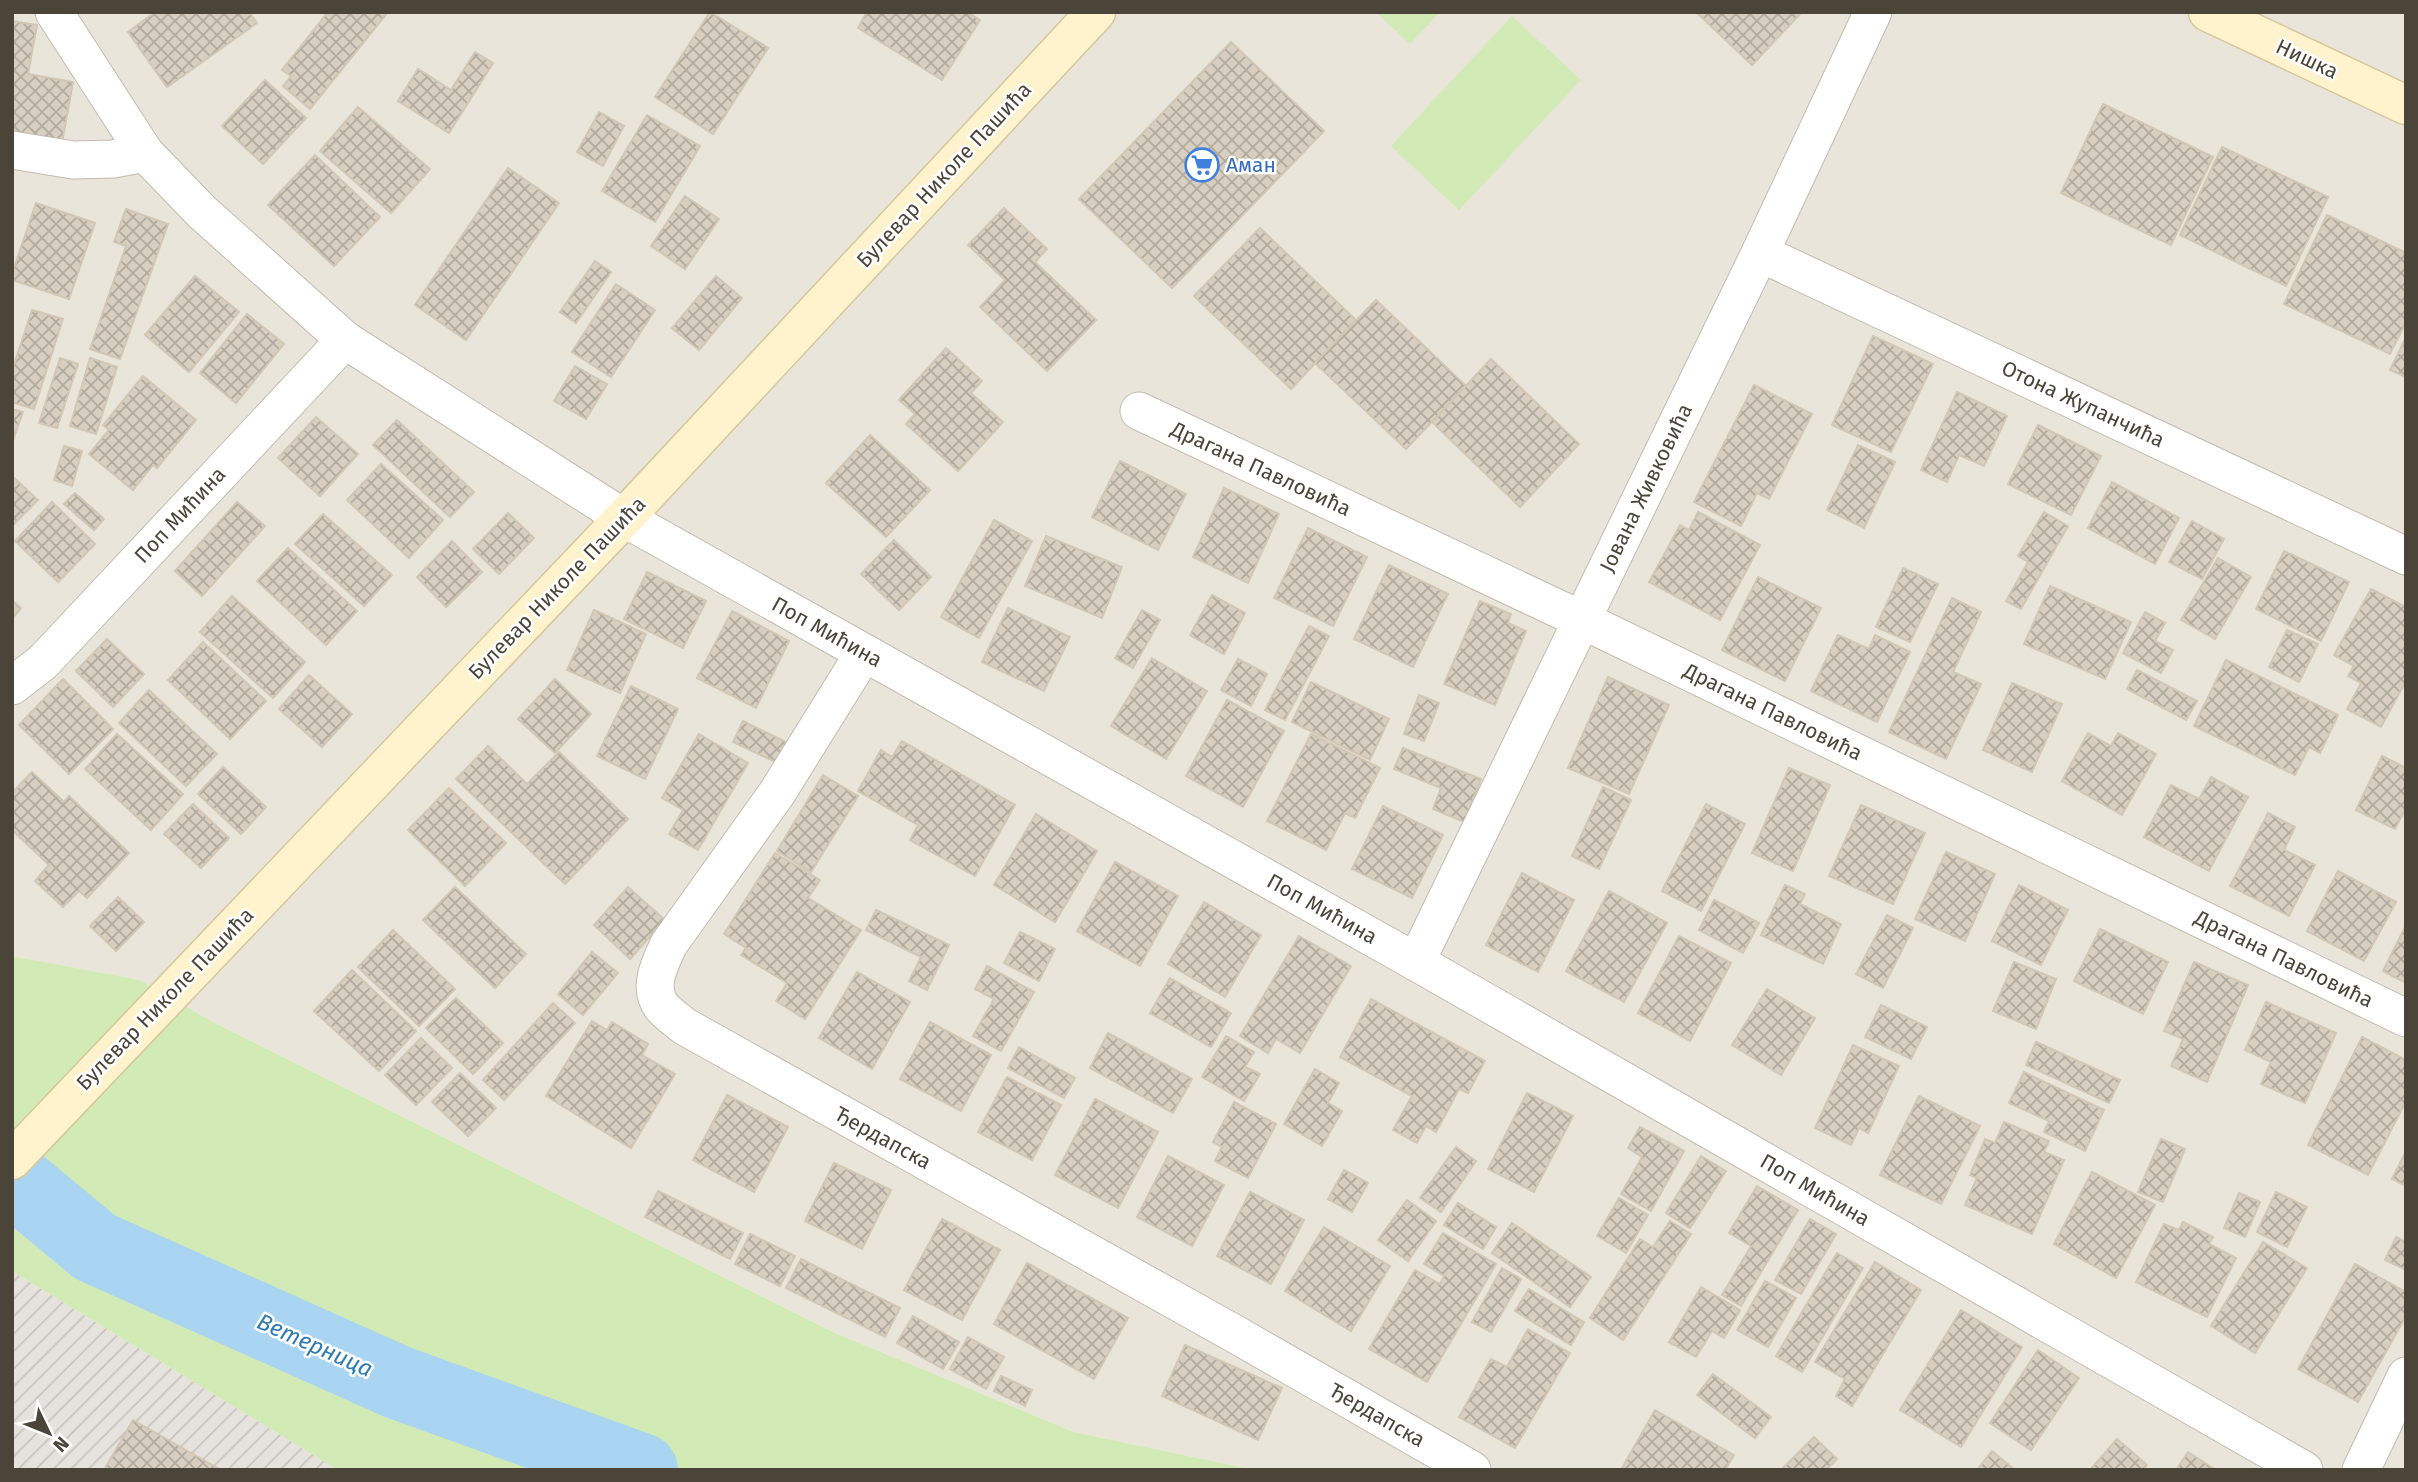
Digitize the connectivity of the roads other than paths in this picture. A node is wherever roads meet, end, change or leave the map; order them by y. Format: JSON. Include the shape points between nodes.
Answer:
{"nodes":[{"id":1,"x":54,"y":12,"type":"edge"},
{"id":2,"x":1096,"y":12,"type":"edge"},
{"id":3,"x":1873,"y":12,"type":"edge"},
{"id":4,"x":2208,"y":12,"type":"edge"},
{"id":5,"x":2406,"y":105,"type":"edge"},
{"id":6,"x":12,"y":150,"type":"edge"},
{"id":7,"x":145,"y":153,"type":"junction"},
{"id":8,"x":1760,"y":253,"type":"junction"},
{"id":9,"x":345,"y":340,"type":"junction"},
{"id":10,"x":1139,"y":411,"type":"dead end"},
{"id":11,"x":624,"y":518,"type":"junction"},
{"id":12,"x":2406,"y":556,"type":"edge"},
{"id":13,"x":1582,"y":620,"type":"junction"},
{"id":14,"x":864,"y":653,"type":"junction"},
{"id":15,"x":12,"y":686,"type":"edge"},
{"id":16,"x":1416,"y":962,"type":"junction"},
{"id":17,"x":2406,"y":1018,"type":"edge"},
{"id":18,"x":12,"y":1160,"type":"edge"},
{"id":19,"x":2406,"y":1376,"type":"edge"},
{"id":20,"x":1472,"y":1470,"type":"edge"},
{"id":21,"x":2304,"y":1470,"type":"edge"},
{"id":22,"x":2361,"y":1470,"type":"edge"}],
"edges":[{"from":1,"to":7,"type":"street","name":"Поп Мићина"},
{"from":2,"to":11,"type":"main road","name":"Булевар Николе Пашића"},
{"from":3,"to":8,"type":"street","name":"Јована Живковића"},
{"from":4,"to":5,"type":"main road","name":"Нишка"},
{"from":6,"to":7,"type":"street","via":[[73,160]]},
{"from":7,"to":9,"type":"street","name":"Поп Мићина","via":[[202,212]]},
{"from":8,"to":12,"type":"street","name":"Отона Жупанчића"},
{"from":8,"to":13,"type":"street","name":"Јована Живковића"},
{"from":9,"to":11,"type":"street","name":"Поп Мићина"},
{"from":9,"to":15,"type":"street","name":"Поп Мићина","via":[[43,662]]},
{"from":10,"to":13,"type":"street","name":"Драгана Павловића"},
{"from":11,"to":14,"type":"street","name":"Поп Мићина"},
{"from":11,"to":18,"type":"main road","name":"Булевар Николе Пашића"},
{"from":13,"to":16,"type":"street","name":"Јована Живковића"},
{"from":13,"to":17,"type":"street","name":"Драгана Павловића"},
{"from":14,"to":16,"type":"street","name":"Поп Мићина"},
{"from":14,"to":20,"type":"street","name":"Ђердапска","via":[[777,793],[669,944],[654,991],[662,1007],[684,1026]]},
{"from":16,"to":21,"type":"street","name":"Поп Мићина"},
{"from":19,"to":22,"type":"street"}]}
